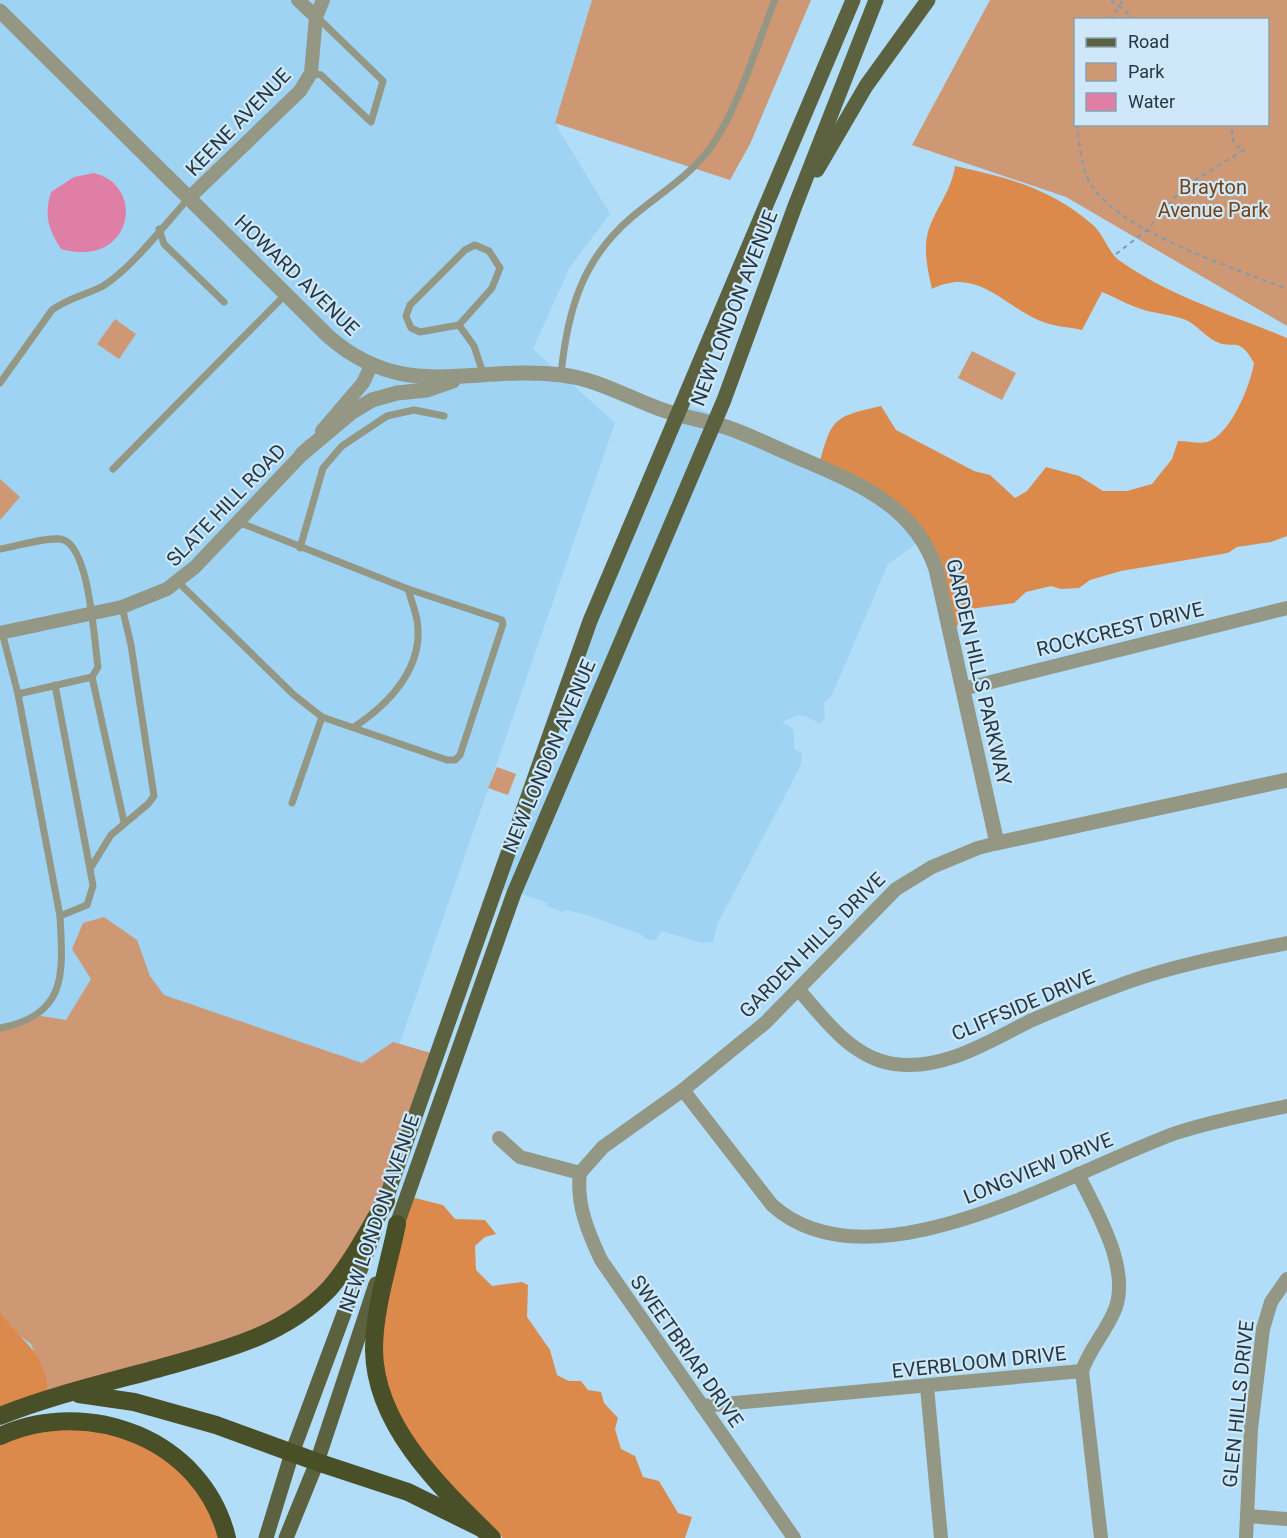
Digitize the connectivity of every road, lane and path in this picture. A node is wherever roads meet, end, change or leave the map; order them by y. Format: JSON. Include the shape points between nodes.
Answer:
{"nodes":[{"id":1,"x":298,"y":0,"type":"edge"},
{"id":2,"x":322,"y":0,"type":"edge"},
{"id":3,"x":776,"y":0,"type":"edge"},
{"id":4,"x":853,"y":0,"type":"edge"},
{"id":5,"x":876,"y":0,"type":"edge"},
{"id":6,"x":928,"y":0,"type":"edge"},
{"id":7,"x":1111,"y":0,"type":"edge"},
{"id":8,"x":1123,"y":0,"type":"edge"},
{"id":9,"x":1119,"y":7,"type":"junction"},
{"id":10,"x":0,"y":12,"type":"edge"},
{"id":11,"x":316,"y":17,"type":"junction"},
{"id":12,"x":1111,"y":18,"type":"edge"},
{"id":13,"x":1133,"y":18,"type":"edge"},
{"id":14,"x":311,"y":74,"type":"junction"},
{"id":15,"x":1077,"y":126,"type":"edge"},
{"id":16,"x":1231,"y":126,"type":"edge"},
{"id":17,"x":189,"y":198,"type":"junction"},
{"id":18,"x":795,"y":206,"type":"junction"},
{"id":19,"x":159,"y":230,"type":"junction"},
{"id":20,"x":1146,"y":231,"type":"junction"},
{"id":21,"x":1116,"y":254,"type":"dead end"},
{"id":22,"x":1287,"y":289,"type":"edge"},
{"id":23,"x":286,"y":294,"type":"junction"},
{"id":24,"x":224,"y":302,"type":"dead end"},
{"id":25,"x":459,"y":326,"type":"junction"},
{"id":26,"x":371,"y":366,"type":"junction"},
{"id":27,"x":561,"y":375,"type":"junction"},
{"id":28,"x":484,"y":376,"type":"junction"},
{"id":29,"x":467,"y":377,"type":"junction"},
{"id":30,"x":0,"y":383,"type":"edge"},
{"id":31,"x":678,"y":414,"type":"junction"},
{"id":32,"x":444,"y":416,"type":"dead end"},
{"id":33,"x":713,"y":423,"type":"junction"},
{"id":34,"x":302,"y":454,"type":"junction"},
{"id":35,"x":113,"y":469,"type":"dead end"},
{"id":36,"x":238,"y":522,"type":"junction"},
{"id":37,"x":300,"y":548,"type":"junction"},
{"id":38,"x":0,"y":549,"type":"edge"},
{"id":39,"x":178,"y":582,"type":"junction"},
{"id":40,"x":408,"y":589,"type":"junction"},
{"id":41,"x":122,"y":607,"type":"junction"},
{"id":42,"x":1287,"y":608,"type":"edge"},
{"id":43,"x":90,"y":614,"type":"junction"},
{"id":44,"x":1,"y":632,"type":"edge"},
{"id":45,"x":92,"y":677,"type":"junction"},
{"id":46,"x":55,"y":685,"type":"junction"},
{"id":47,"x":963,"y":689,"type":"junction"},
{"id":48,"x":18,"y":694,"type":"junction"},
{"id":49,"x":322,"y":717,"type":"junction"},
{"id":50,"x":354,"y":727,"type":"junction"},
{"id":51,"x":1287,"y":780,"type":"edge"},
{"id":52,"x":292,"y":803,"type":"dead end"},
{"id":53,"x":124,"y":822,"type":"junction"},
{"id":54,"x":997,"y":843,"type":"junction"},
{"id":55,"x":90,"y":869,"type":"junction"},
{"id":56,"x":60,"y":916,"type":"junction"},
{"id":57,"x":1287,"y":943,"type":"edge"},
{"id":58,"x":799,"y":990,"type":"junction"},
{"id":59,"x":0,"y":1028,"type":"edge"},
{"id":60,"x":683,"y":1090,"type":"junction"},
{"id":61,"x":1287,"y":1106,"type":"edge"},
{"id":62,"x":500,"y":1138,"type":"dead end"},
{"id":63,"x":580,"y":1173,"type":"junction"},
{"id":64,"x":1078,"y":1174,"type":"junction"},
{"id":65,"x":386,"y":1201,"type":"junction"},
{"id":66,"x":397,"y":1224,"type":"junction"},
{"id":67,"x":1287,"y":1279,"type":"edge"},
{"id":68,"x":1082,"y":1371,"type":"junction"},
{"id":69,"x":927,"y":1387,"type":"junction"},
{"id":70,"x":73,"y":1393,"type":"junction"},
{"id":71,"x":702,"y":1406,"type":"junction"},
{"id":72,"x":0,"y":1416,"type":"edge"},
{"id":73,"x":0,"y":1436,"type":"edge"},
{"id":74,"x":292,"y":1453,"type":"junction"},
{"id":75,"x":317,"y":1462,"type":"junction"},
{"id":76,"x":1247,"y":1516,"type":"junction"},
{"id":77,"x":1287,"y":1519,"type":"edge"},
{"id":78,"x":487,"y":1533,"type":"edge"},
{"id":79,"x":227,"y":1538,"type":"edge"},
{"id":80,"x":266,"y":1538,"type":"edge"},
{"id":81,"x":286,"y":1538,"type":"edge"},
{"id":82,"x":794,"y":1538,"type":"edge"},
{"id":83,"x":941,"y":1538,"type":"edge"},
{"id":84,"x":1101,"y":1538,"type":"edge"},
{"id":85,"x":1246,"y":1538,"type":"edge"}],
"edges":[{"from":1,"to":11,"type":"street"},
{"from":2,"to":11,"type":"street","name":"KEENE AVENUE"},
{"from":3,"to":27,"type":"lane","via":[[733,105],[710,149],[677,182],[620,228],[584,276],[569,316]]},
{"from":4,"to":31,"type":"main road","name":"NEW LONDON AVENUE"},
{"from":5,"to":18,"type":"main road","name":"NEW LONDON AVENUE"},
{"from":6,"to":18,"type":"main road","via":[[866,86]]},
{"from":7,"to":9,"type":"path"},
{"from":8,"to":9,"type":"path"},
{"from":9,"to":12,"type":"path"},
{"from":9,"to":13,"type":"path"},
{"from":10,"to":17,"type":"street","name":"HOWARD AVENUE"},
{"from":11,"to":14,"type":"street","name":"KEENE AVENUE"},
{"from":11,"to":14,"type":"lane","via":[[383,81],[371,122],[321,75]]},
{"from":14,"to":17,"type":"street","name":"KEENE AVENUE","via":[[300,91]]},
{"from":15,"to":20,"type":"path","via":[[1088,178],[1101,199]]},
{"from":16,"to":20,"type":"path","via":[[1234,145],[1244,150],[1184,187]]},
{"from":17,"to":19,"type":"lane"},
{"from":17,"to":23,"type":"street","name":"HOWARD AVENUE"},
{"from":18,"to":33,"type":"main road","name":"NEW LONDON AVENUE"},
{"from":19,"to":24,"type":"lane","via":[[164,244]]},
{"from":19,"to":30,"type":"lane","via":[[104,285],[52,309]]},
{"from":20,"to":21,"type":"path"},
{"from":20,"to":22,"type":"path"},
{"from":23,"to":26,"type":"street","name":"HOWARD AVENUE","via":[[338,345]]},
{"from":23,"to":35,"type":"lane"},
{"from":25,"to":25,"type":"lane","via":[[420,332],[411,328],[406,316],[410,305],[465,250],[475,245],[489,251],[500,268],[492,288]]},
{"from":25,"to":28,"type":"lane","via":[[474,346]]},
{"from":26,"to":29,"type":"street","name":"HOWARD AVENUE","via":[[410,376]]},
{"from":26,"to":34,"type":"street","name":"SLATE HILL ROAD","via":[[363,383]]},
{"from":27,"to":28,"type":"street","name":"HOWARD AVENUE"},
{"from":27,"to":31,"type":"street","name":"HOWARD AVENUE","via":[[595,382]]},
{"from":28,"to":29,"type":"street","name":"HOWARD AVENUE"},
{"from":29,"to":34,"type":"street","via":[[372,400]]},
{"from":31,"to":33,"type":"street","name":"GARDEN HILLS PARKWAY"},
{"from":31,"to":65,"type":"main road","name":"NEW LONDON AVENUE","via":[[587,632]]},
{"from":32,"to":37,"type":"lane","via":[[414,410],[387,416],[342,446],[323,468]]},
{"from":33,"to":47,"type":"street","name":"GARDEN HILLS PARKWAY","via":[[864,487],[908,519],[921,536],[936,569]]},
{"from":33,"to":66,"type":"main road","name":"NEW LONDON AVENUE","via":[[514,893]]},
{"from":34,"to":36,"type":"street","name":"SLATE HILL ROAD"},
{"from":36,"to":37,"type":"lane"},
{"from":36,"to":39,"type":"street","name":"SLATE HILL ROAD"},
{"from":37,"to":40,"type":"lane"},
{"from":38,"to":43,"type":"lane","via":[[52,539],[63,539],[72,545],[84,569]]},
{"from":39,"to":41,"type":"street","name":"SLATE HILL ROAD"},
{"from":39,"to":49,"type":"lane","via":[[294,695]]},
{"from":40,"to":50,"type":"lane","via":[[418,621],[409,670],[401,687],[385,704]]},
{"from":40,"to":50,"type":"lane","via":[[502,620],[460,756],[447,760]]},
{"from":41,"to":43,"type":"street","name":"SLATE HILL ROAD"},
{"from":41,"to":53,"type":"lane","via":[[154,788],[148,804]]},
{"from":42,"to":47,"type":"street","name":"ROCKCREST DRIVE"},
{"from":43,"to":44,"type":"street","name":"SLATE HILL ROAD"},
{"from":43,"to":45,"type":"lane","via":[[98,667]]},
{"from":44,"to":48,"type":"lane"},
{"from":45,"to":46,"type":"lane"},
{"from":45,"to":53,"type":"lane"},
{"from":46,"to":48,"type":"lane"},
{"from":46,"to":55,"type":"lane"},
{"from":47,"to":54,"type":"street","name":"GARDEN HILLS PARKWAY"},
{"from":48,"to":56,"type":"lane"},
{"from":49,"to":50,"type":"lane"},
{"from":49,"to":52,"type":"lane"},
{"from":51,"to":54,"type":"street","name":"GARDEN HILLS DRIVE"},
{"from":53,"to":55,"type":"lane"},
{"from":54,"to":58,"type":"street","name":"GARDEN HILLS DRIVE","via":[[932,867],[896,889]]},
{"from":55,"to":56,"type":"lane","via":[[93,886],[87,905]]},
{"from":56,"to":59,"type":"lane","via":[[59,982],[49,1005],[34,1018]]},
{"from":57,"to":58,"type":"street","name":"CLIFFSIDE DRIVE","via":[[1131,981],[925,1065],[892,1064],[862,1052],[822,1018]]},
{"from":58,"to":60,"type":"street","name":"GARDEN HILLS DRIVE"},
{"from":60,"to":63,"type":"street","name":"GARDEN HILLS DRIVE","via":[[603,1147]]},
{"from":60,"to":64,"type":"street","name":"LONGVIEW DRIVE","via":[[772,1205],[785,1217],[826,1232],[876,1235],[936,1227],[997,1210]]},
{"from":61,"to":64,"type":"street","name":"LONGVIEW DRIVE","via":[[1178,1133]]},
{"from":62,"to":63,"type":"street","via":[[520,1157]]},
{"from":63,"to":71,"type":"street","name":"SWEETBRIAR DRIVE","via":[[582,1209],[601,1260]]},
{"from":64,"to":68,"type":"street","name":"EVERBLOOM DRIVE","via":[[1110,1242],[1119,1285],[1115,1312]]},
{"from":65,"to":70,"type":"highway","via":[[328,1289],[278,1328],[236,1346]]},
{"from":65,"to":74,"type":"main road","name":"NEW LONDON AVENUE"},
{"from":66,"to":75,"type":"main road","name":"NEW LONDON AVENUE"},
{"from":66,"to":78,"type":"highway","via":[[375,1336],[381,1390],[405,1441]]},
{"from":67,"to":76,"type":"street","name":"GLEN HILLS DRIVE","via":[[1271,1302],[1263,1329],[1251,1429]]},
{"from":68,"to":69,"type":"street","name":"EVERBLOOM DRIVE"},
{"from":68,"to":84,"type":"street"},
{"from":69,"to":71,"type":"street","name":"EVERBLOOM DRIVE"},
{"from":69,"to":83,"type":"street"},
{"from":70,"to":72,"type":"highway"},
{"from":70,"to":74,"type":"highway","via":[[159,1408]]},
{"from":71,"to":82,"type":"street","name":"SWEETBRIAR DRIVE"},
{"from":73,"to":79,"type":"highway","via":[[46,1422],[76,1420],[107,1424],[148,1439],[197,1479],[221,1517]]},
{"from":74,"to":75,"type":"highway"},
{"from":74,"to":80,"type":"main road","name":"NEW LONDON AVENUE"},
{"from":75,"to":78,"type":"highway","via":[[408,1492]]},
{"from":75,"to":81,"type":"main road","name":"NEW LONDON AVENUE"},
{"from":76,"to":77,"type":"street"},
{"from":76,"to":85,"type":"street","name":"GLEN HILLS DRIVE"}]}
